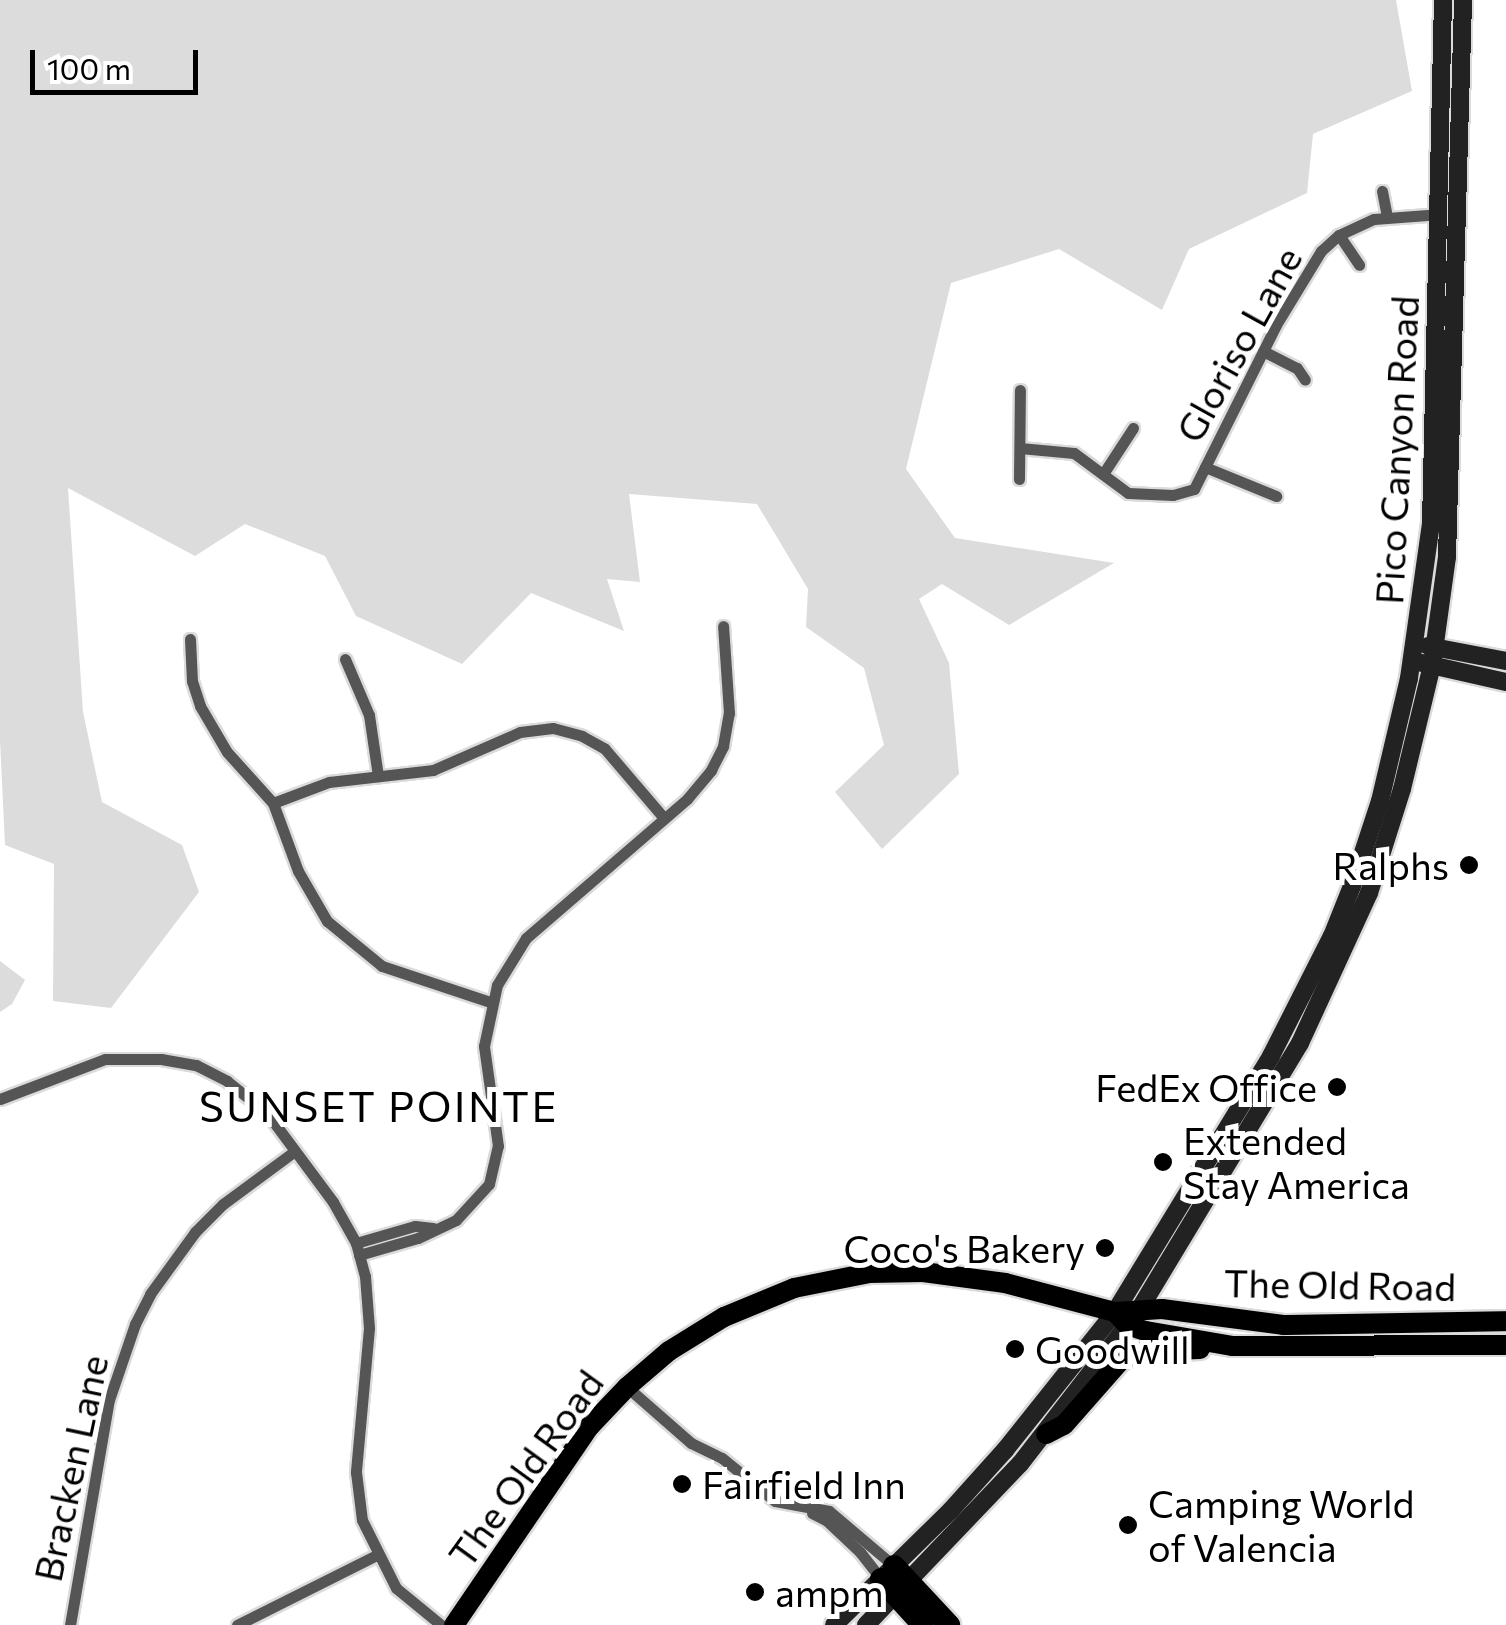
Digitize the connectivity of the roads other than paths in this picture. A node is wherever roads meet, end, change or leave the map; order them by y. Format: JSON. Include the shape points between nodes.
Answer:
{"nodes":[{"id":1,"x":1443,"y":0,"type":"edge"},
{"id":2,"x":1463,"y":0,"type":"edge"},
{"id":3,"x":1382,"y":191,"type":"dead end"},
{"id":4,"x":1450,"y":214,"type":"junction"},
{"id":5,"x":1387,"y":216,"type":"junction"},
{"id":6,"x":1340,"y":235,"type":"junction"},
{"id":7,"x":1359,"y":264,"type":"dead end"},
{"id":8,"x":1263,"y":351,"type":"junction"},
{"id":9,"x":1304,"y":380,"type":"dead end"},
{"id":10,"x":1020,"y":390,"type":"dead end"},
{"id":11,"x":1133,"y":428,"type":"dead end"},
{"id":12,"x":1020,"y":448,"type":"junction"},
{"id":13,"x":1205,"y":467,"type":"junction"},
{"id":14,"x":1103,"y":474,"type":"junction"},
{"id":15,"x":1019,"y":480,"type":"dead end"},
{"id":16,"x":1276,"y":496,"type":"dead end"},
{"id":17,"x":723,"y":626,"type":"dead end"},
{"id":18,"x":190,"y":639,"type":"dead end"},
{"id":19,"x":1414,"y":653,"type":"junction"},
{"id":20,"x":1434,"y":656,"type":"junction"},
{"id":21,"x":345,"y":659,"type":"dead end"},
{"id":22,"x":1506,"y":661,"type":"edge"},
{"id":23,"x":1506,"y":682,"type":"edge"},
{"id":24,"x":378,"y":776,"type":"junction"},
{"id":25,"x":272,"y":804,"type":"junction"},
{"id":26,"x":664,"y":818,"type":"junction"},
{"id":27,"x":490,"y":1002,"type":"junction"},
{"id":28,"x":0,"y":1099,"type":"edge"},
{"id":29,"x":295,"y":1150,"type":"junction"},
{"id":30,"x":357,"y":1249,"type":"junction"},
{"id":31,"x":1127,"y":1316,"type":"junction"},
{"id":32,"x":1506,"y":1321,"type":"edge"},
{"id":33,"x":1506,"y":1345,"type":"edge"},
{"id":34,"x":1232,"y":1346,"type":"junction"},
{"id":35,"x":626,"y":1387,"type":"junction"},
{"id":36,"x":1046,"y":1434,"type":"junction"},
{"id":37,"x":376,"y":1555,"type":"junction"},
{"id":38,"x":896,"y":1581,"type":"junction"},
{"id":39,"x":70,"y":1625,"type":"edge"},
{"id":40,"x":237,"y":1625,"type":"edge"},
{"id":41,"x":441,"y":1625,"type":"edge"},
{"id":42,"x":454,"y":1625,"type":"edge"},
{"id":43,"x":834,"y":1625,"type":"edge"},
{"id":44,"x":866,"y":1625,"type":"edge"},
{"id":45,"x":923,"y":1625,"type":"edge"},
{"id":46,"x":948,"y":1625,"type":"edge"}],
"edges":[{"from":1,"to":4,"type":"main road","name":"Pico Canyon Road"},
{"from":2,"to":4,"type":"main road","name":"Pico Canyon Road"},
{"from":3,"to":5,"type":"street"},
{"from":4,"to":5,"type":"street","name":"Gloriso Lane"},
{"from":4,"to":19,"type":"main road","name":"Pico Canyon Road","via":[[1432,524]]},
{"from":4,"to":20,"type":"main road","name":"Pico Canyon Road","via":[[1451,515]]},
{"from":5,"to":6,"type":"street","name":"Gloriso Lane"},
{"from":6,"to":7,"type":"street"},
{"from":6,"to":8,"type":"street","name":"Gloriso Lane","via":[[1315,257]]},
{"from":8,"to":9,"type":"street","via":[[1297,368]]},
{"from":8,"to":13,"type":"street","name":"Gloriso Lane"},
{"from":10,"to":12,"type":"street"},
{"from":11,"to":14,"type":"street"},
{"from":12,"to":14,"type":"street","via":[[1074,452]]},
{"from":12,"to":15,"type":"street"},
{"from":13,"to":14,"type":"street","name":"Gloriso Lane","via":[[1194,490],[1173,495],[1134,494]]},
{"from":13,"to":16,"type":"street"},
{"from":17,"to":26,"type":"street","via":[[729,713],[723,746],[702,783]]},
{"from":18,"to":25,"type":"street","via":[[200,706],[227,752]]},
{"from":19,"to":20,"type":"main road"},
{"from":19,"to":31,"type":"main road","name":"Pico Canyon Road","via":[[1380,801],[1332,936]]},
{"from":20,"to":22,"type":"main road"},
{"from":20,"to":23,"type":"main road"},
{"from":20,"to":31,"type":"main road","name":"Pico Canyon Road","via":[[1402,789],[1342,960],[1250,1130]]},
{"from":21,"to":24,"type":"street","via":[[369,715]]},
{"from":24,"to":25,"type":"street","via":[[309,787]]},
{"from":24,"to":26,"type":"street","via":[[432,770],[520,732],[553,728],[605,749]]},
{"from":25,"to":27,"type":"street","via":[[310,896],[352,945],[396,972]]},
{"from":26,"to":27,"type":"street","via":[[526,938]]},
{"from":27,"to":30,"type":"street","via":[[484,1070],[497,1156],[478,1200],[456,1220],[415,1226]]},
{"from":28,"to":29,"type":"street","via":[[105,1059],[196,1065],[267,1113]]},
{"from":29,"to":30,"type":"street"},
{"from":29,"to":39,"type":"street","name":"Bracken Lane","via":[[223,1204],[150,1294],[109,1400]]},
{"from":30,"to":37,"type":"street","via":[[369,1328],[357,1497]]},
{"from":31,"to":32,"type":"main road","name":"The Old Road","via":[[1162,1309],[1282,1325]]},
{"from":31,"to":34,"type":"main road","name":"The Old Road"},
{"from":31,"to":35,"type":"main road","name":"The Old Road","via":[[951,1274],[844,1277],[782,1292],[724,1318]]},
{"from":31,"to":36,"type":"main road","name":"Pico Canyon Road"},
{"from":31,"to":38,"type":"main road","name":"Pico Canyon Road"},
{"from":33,"to":34,"type":"main road","name":"The Old Road"},
{"from":34,"to":36,"type":"main road","via":[[1145,1351],[1122,1359],[1064,1425]]},
{"from":35,"to":38,"type":"street","via":[[774,1501],[826,1520]]},
{"from":35,"to":42,"type":"main road","name":"The Old Road","via":[[590,1426]]},
{"from":36,"to":38,"type":"main road","name":"Pico Canyon Road"},
{"from":37,"to":40,"type":"street"},
{"from":37,"to":41,"type":"street","via":[[396,1588]]},
{"from":38,"to":43,"type":"main road","name":"Pico Canyon Road"},
{"from":38,"to":44,"type":"main road","name":"Pico Canyon Road"},
{"from":38,"to":45,"type":"highway"},
{"from":38,"to":46,"type":"highway"}]}
